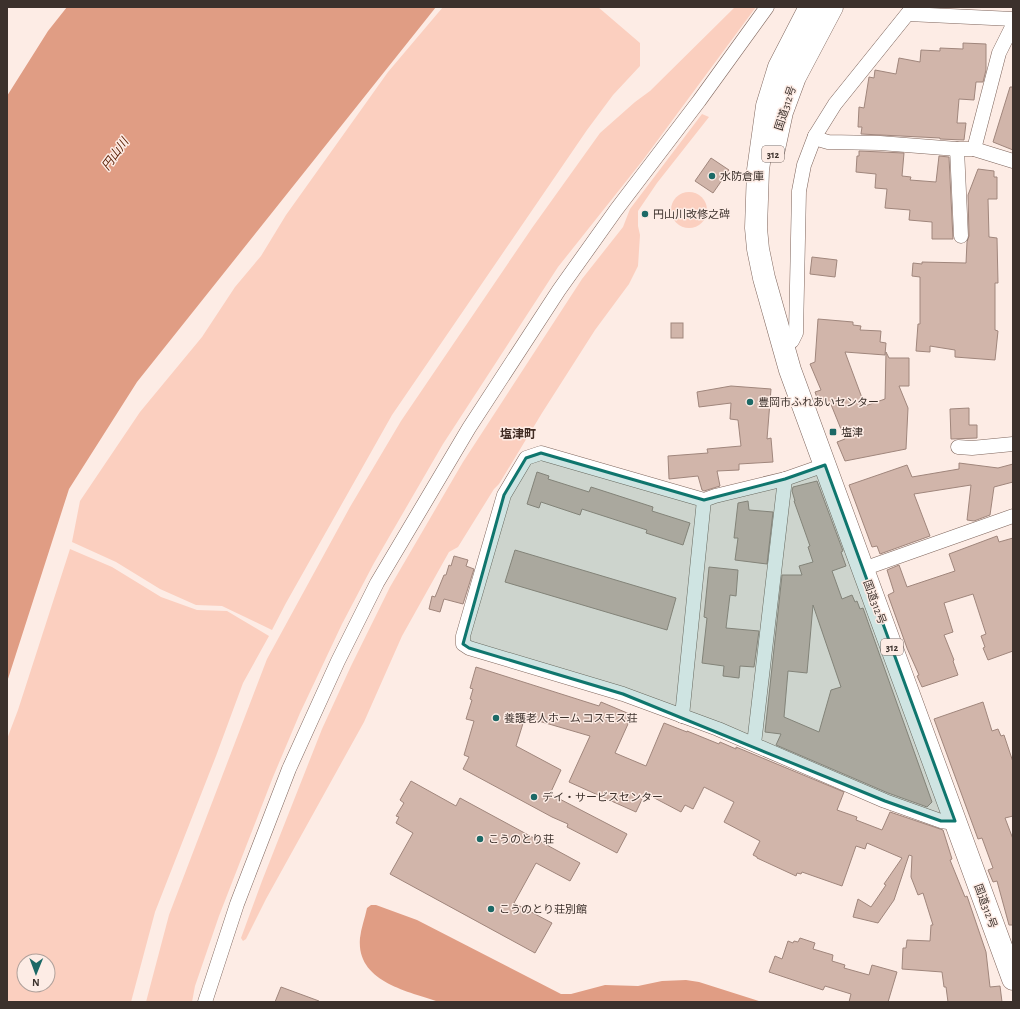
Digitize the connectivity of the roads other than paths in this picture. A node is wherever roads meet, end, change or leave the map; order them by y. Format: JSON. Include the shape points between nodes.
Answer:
{"nodes":[{"id":1,"x":767,"y":7,"type":"edge"},
{"id":2,"x":810,"y":7,"type":"edge"},
{"id":3,"x":832,"y":7,"type":"edge"},
{"id":4,"x":910,"y":10,"type":"edge"},
{"id":5,"x":1013,"y":19,"type":"edge"},
{"id":6,"x":1013,"y":25,"type":"edge"},
{"id":7,"x":815,"y":136,"type":"junction"},
{"id":8,"x":957,"y":149,"type":"junction"},
{"id":9,"x":974,"y":149,"type":"junction"},
{"id":10,"x":1013,"y":161,"type":"edge"},
{"id":11,"x":961,"y":236,"type":"dead end"},
{"id":12,"x":774,"y":313,"type":"junction"},
{"id":13,"x":783,"y":344,"type":"junction"},
{"id":14,"x":1013,"y":444,"type":"edge"},
{"id":15,"x":958,"y":447,"type":"dead end"},
{"id":16,"x":825,"y":464,"type":"junction"},
{"id":17,"x":785,"y":479,"type":"junction"},
{"id":18,"x":704,"y":500,"type":"junction"},
{"id":19,"x":1013,"y":516,"type":"edge"},
{"id":20,"x":863,"y":570,"type":"junction"},
{"id":21,"x":682,"y":716,"type":"junction"},
{"id":22,"x":754,"y":744,"type":"junction"},
{"id":23,"x":956,"y":821,"type":"junction"},
{"id":24,"x":1013,"y":979,"type":"edge"},
{"id":25,"x":205,"y":1002,"type":"edge"}],
"edges":[{"from":1,"to":25,"type":"street","via":[[616,210],[560,290],[469,428],[377,584],[289,769],[237,904]]},
{"from":2,"to":12,"type":"highway","name":"国道312号","number":"312","via":[[779,67],[767,106],[761,144],[756,206],[757,242]]},
{"from":3,"to":12,"type":"highway","name":"国道312号","number":"312","via":[[795,77],[775,141],[768,209],[768,248]]},
{"from":4,"to":5,"type":"street"},
{"from":4,"to":7,"type":"street","via":[[835,104]]},
{"from":6,"to":9,"type":"street","via":[[999,53]]},
{"from":7,"to":8,"type":"street","via":[[828,142]]},
{"from":7,"to":13,"type":"street","via":[[804,165],[799,191],[796,333],[792,341]]},
{"from":8,"to":9,"type":"street"},
{"from":8,"to":11,"type":"street"},
{"from":9,"to":10,"type":"street"},
{"from":12,"to":13,"type":"highway","name":"国道312号","number":"312"},
{"from":13,"to":16,"type":"highway","name":"国道312号","number":"312"},
{"from":14,"to":15,"type":"street"},
{"from":16,"to":17,"type":"street"},
{"from":16,"to":20,"type":"highway","name":"国道312号","number":"312"},
{"from":17,"to":18,"type":"street"},
{"from":17,"to":22,"type":"street"},
{"from":18,"to":21,"type":"street"},
{"from":18,"to":21,"type":"street","via":[[541,453],[526,458],[504,495],[463,636],[463,644],[469,648],[623,694]]},
{"from":19,"to":20,"type":"street"},
{"from":20,"to":23,"type":"highway","name":"国道312号","number":"312"},
{"from":21,"to":22,"type":"street"},
{"from":22,"to":23,"type":"street","via":[[885,801],[941,821]]},
{"from":23,"to":24,"type":"highway","name":"国道312号","number":"312"}]}
